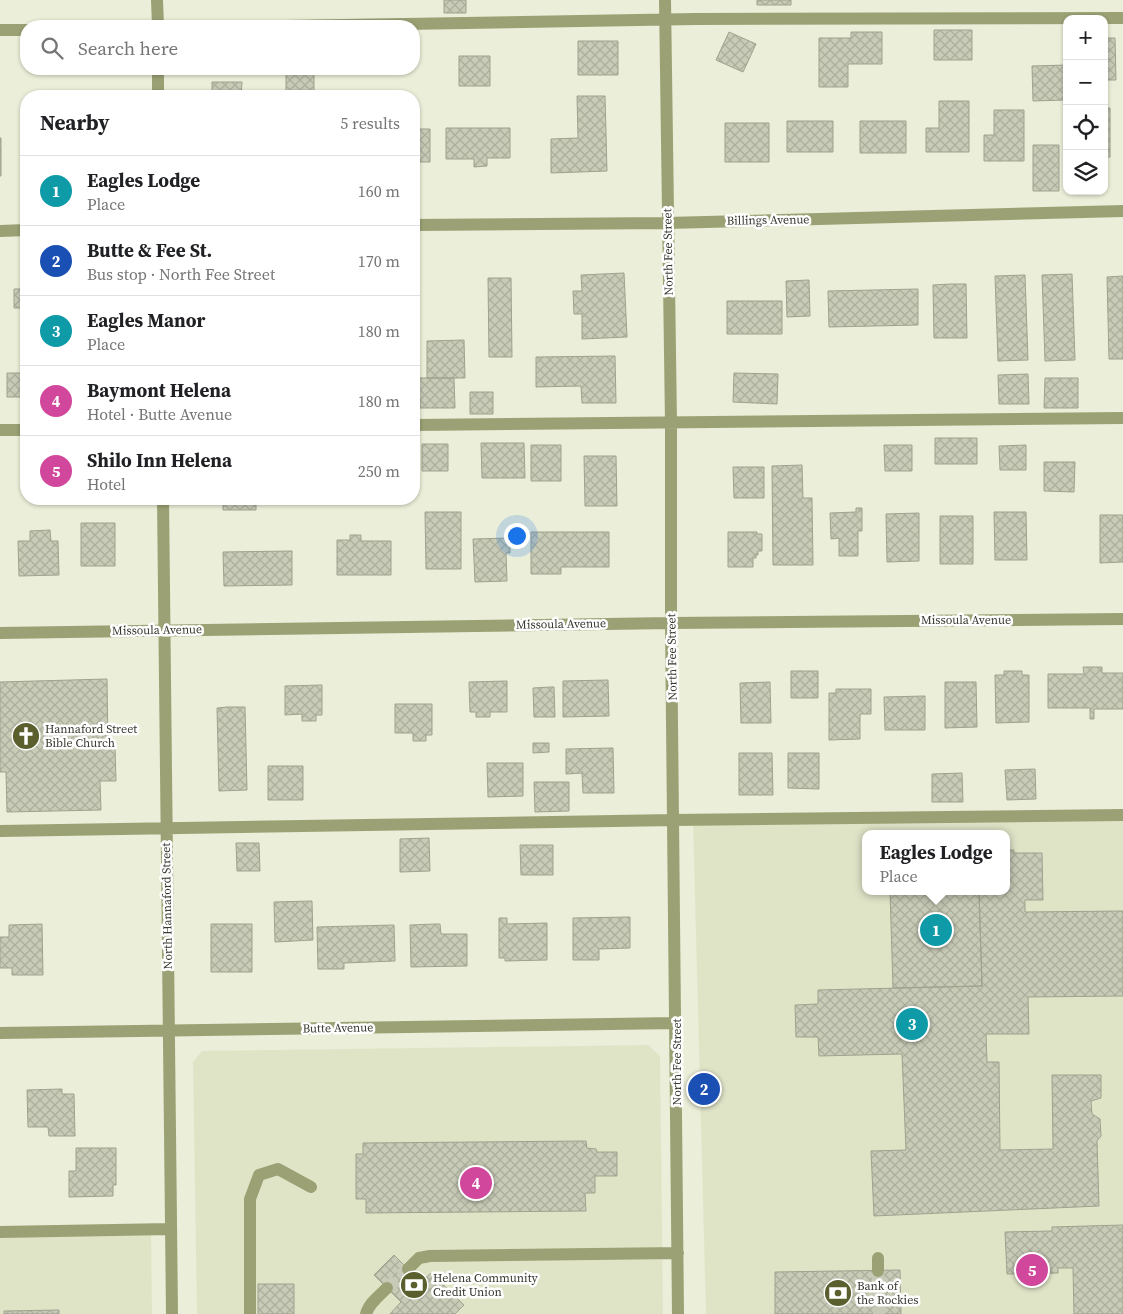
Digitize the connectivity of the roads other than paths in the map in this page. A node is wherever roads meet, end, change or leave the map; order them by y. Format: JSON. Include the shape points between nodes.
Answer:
{"nodes":[{"id":1,"x":157,"y":0,"type":"edge"},
{"id":2,"x":665,"y":0,"type":"edge"},
{"id":3,"x":1123,"y":18,"type":"edge"},
{"id":4,"x":158,"y":20,"type":"edge"},
{"id":5,"x":665,"y":20,"type":"junction"},
{"id":6,"x":420,"y":24,"type":"edge"},
{"id":7,"x":0,"y":30,"type":"edge"},
{"id":8,"x":20,"y":30,"type":"edge"},
{"id":9,"x":158,"y":75,"type":"edge"},
{"id":10,"x":158,"y":90,"type":"edge"},
{"id":11,"x":1123,"y":211,"type":"edge"},
{"id":12,"x":667,"y":223,"type":"junction"},
{"id":13,"x":420,"y":225,"type":"edge"},
{"id":14,"x":20,"y":230,"type":"edge"},
{"id":15,"x":0,"y":231,"type":"edge"},
{"id":16,"x":1123,"y":418,"type":"edge"},
{"id":17,"x":671,"y":423,"type":"junction"},
{"id":18,"x":420,"y":425,"type":"edge"},
{"id":19,"x":0,"y":430,"type":"edge"},
{"id":20,"x":20,"y":430,"type":"edge"},
{"id":21,"x":163,"y":505,"type":"edge"},
{"id":22,"x":1123,"y":619,"type":"edge"},
{"id":23,"x":671,"y":622,"type":"junction"},
{"id":24,"x":164,"y":630,"type":"junction"},
{"id":25,"x":0,"y":633,"type":"edge"},
{"id":26,"x":1123,"y":815,"type":"edge"},
{"id":27,"x":674,"y":820,"type":"junction"},
{"id":28,"x":166,"y":829,"type":"junction"},
{"id":29,"x":0,"y":831,"type":"edge"},
{"id":30,"x":676,"y":1023,"type":"junction"},
{"id":31,"x":168,"y":1030,"type":"junction"},
{"id":32,"x":0,"y":1033,"type":"edge"},
{"id":33,"x":311,"y":1187,"type":"dead end"},
{"id":34,"x":171,"y":1229,"type":"junction"},
{"id":35,"x":0,"y":1232,"type":"edge"},
{"id":36,"x":678,"y":1253,"type":"junction"},
{"id":37,"x":408,"y":1269,"type":"tunnel mouth"},
{"id":38,"x":387,"y":1288,"type":"tunnel mouth"},
{"id":39,"x":172,"y":1314,"type":"edge"},
{"id":40,"x":250,"y":1314,"type":"edge"},
{"id":41,"x":366,"y":1314,"type":"edge"},
{"id":42,"x":678,"y":1314,"type":"edge"}],
"edges":[{"from":1,"to":4,"type":"street"},
{"from":2,"to":5,"type":"street","name":"North Fee Street"},
{"from":3,"to":5,"type":"street"},
{"from":5,"to":6,"type":"street"},
{"from":5,"to":12,"type":"street","name":"North Fee Street"},
{"from":7,"to":8,"type":"street"},
{"from":9,"to":10,"type":"street"},
{"from":11,"to":12,"type":"street","name":"Billings Avenue"},
{"from":12,"to":13,"type":"street","name":"Billings Avenue"},
{"from":12,"to":17,"type":"street","name":"North Fee Street"},
{"from":14,"to":15,"type":"street"},
{"from":16,"to":17,"type":"street"},
{"from":17,"to":18,"type":"street"},
{"from":17,"to":23,"type":"street","name":"North Fee Street"},
{"from":19,"to":20,"type":"street"},
{"from":21,"to":24,"type":"street","name":"North Hannaford Street"},
{"from":22,"to":23,"type":"street","name":"Missoula Avenue"},
{"from":23,"to":24,"type":"street","name":"Missoula Avenue"},
{"from":23,"to":27,"type":"street","name":"North Fee Street"},
{"from":24,"to":25,"type":"street","name":"Missoula Avenue"},
{"from":24,"to":28,"type":"street","name":"North Hannaford Street"},
{"from":26,"to":27,"type":"street"},
{"from":27,"to":28,"type":"street"},
{"from":27,"to":30,"type":"street","name":"North Fee Street"},
{"from":28,"to":29,"type":"street"},
{"from":28,"to":31,"type":"street","name":"North Hannaford Street"},
{"from":30,"to":31,"type":"street","name":"Butte Avenue"},
{"from":30,"to":36,"type":"street","name":"North Fee Street"},
{"from":31,"to":32,"type":"street","name":"Butte Avenue"},
{"from":31,"to":34,"type":"street","name":"North Hannaford Street"},
{"from":33,"to":40,"type":"street","via":[[278,1169],[259,1175],[250,1199]]},
{"from":34,"to":35,"type":"street"},
{"from":34,"to":39,"type":"street","name":"North Hannaford Street"},
{"from":36,"to":37,"type":"street","via":[[430,1256],[419,1258]]},
{"from":36,"to":42,"type":"street","name":"North Fee Street"},
{"from":38,"to":41,"type":"street"}]}
